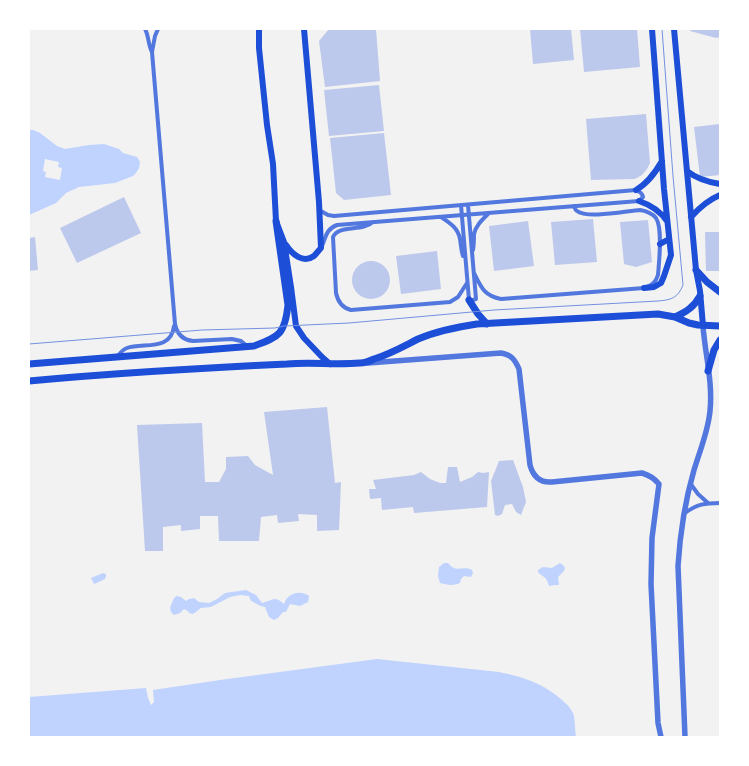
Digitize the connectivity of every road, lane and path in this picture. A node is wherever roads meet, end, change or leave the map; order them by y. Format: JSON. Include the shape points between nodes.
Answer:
{"nodes":[{"id":1,"x":145,"y":29,"type":"edge"},
{"id":2,"x":158,"y":29,"type":"edge"},
{"id":3,"x":300,"y":29,"type":"edge"},
{"id":4,"x":304,"y":29,"type":"edge"},
{"id":5,"x":652,"y":29,"type":"edge"},
{"id":6,"x":674,"y":29,"type":"edge"},
{"id":7,"x":258,"y":31,"type":"edge"},
{"id":8,"x":306,"y":48,"type":"junction"},
{"id":9,"x":152,"y":52,"type":"junction"},
{"id":10,"x":662,"y":161,"type":"junction"},
{"id":11,"x":687,"y":171,"type":"junction"},
{"id":12,"x":720,"y":184,"type":"edge"},
{"id":13,"x":636,"y":190,"type":"junction"},
{"id":14,"x":720,"y":195,"type":"edge"},
{"id":15,"x":640,"y":202,"type":"junction"},
{"id":16,"x":461,"y":205,"type":"junction"},
{"id":17,"x":468,"y":205,"type":"junction"},
{"id":18,"x":574,"y":206,"type":"junction"},
{"id":19,"x":319,"y":210,"type":"junction"},
{"id":20,"x":489,"y":213,"type":"junction"},
{"id":21,"x":462,"y":215,"type":"junction"},
{"id":22,"x":468,"y":215,"type":"junction"},
{"id":23,"x":441,"y":217,"type":"junction"},
{"id":24,"x":691,"y":217,"type":"junction"},
{"id":25,"x":276,"y":221,"type":"junction"},
{"id":26,"x":667,"y":221,"type":"junction"},
{"id":27,"x":374,"y":222,"type":"junction"},
{"id":28,"x":669,"y":239,"type":"junction"},
{"id":29,"x":284,"y":242,"type":"junction"},
{"id":30,"x":660,"y":244,"type":"junction"},
{"id":31,"x":321,"y":248,"type":"junction"},
{"id":32,"x":472,"y":254,"type":"junction"},
{"id":33,"x":465,"y":262,"type":"junction"},
{"id":34,"x":696,"y":270,"type":"junction"},
{"id":35,"x":474,"y":273,"type":"junction"},
{"id":36,"x":467,"y":283,"type":"junction"},
{"id":37,"x":644,"y":288,"type":"junction"},
{"id":38,"x":720,"y":292,"type":"edge"},
{"id":39,"x":700,"y":296,"type":"junction"},
{"id":40,"x":469,"y":300,"type":"junction"},
{"id":41,"x":675,"y":316,"type":"junction"},
{"id":42,"x":175,"y":324,"type":"junction"},
{"id":43,"x":487,"y":324,"type":"junction"},
{"id":44,"x":703,"y":326,"type":"junction"},
{"id":45,"x":720,"y":326,"type":"edge"},
{"id":46,"x":720,"y":340,"type":"edge"},
{"id":47,"x":251,"y":347,"type":"junction"},
{"id":48,"x":117,"y":357,"type":"junction"},
{"id":49,"x":361,"y":363,"type":"junction"},
{"id":50,"x":29,"y":364,"type":"edge"},
{"id":51,"x":330,"y":364,"type":"junction"},
{"id":52,"x":708,"y":371,"type":"junction"},
{"id":53,"x":29,"y":381,"type":"edge"},
{"id":54,"x":690,"y":483,"type":"junction"},
{"id":55,"x":708,"y":503,"type":"junction"},
{"id":56,"x":720,"y":503,"type":"edge"},
{"id":57,"x":685,"y":512,"type":"junction"},
{"id":58,"x":661,"y":737,"type":"edge"},
{"id":59,"x":685,"y":737,"type":"edge"}],
"edges":[{"from":1,"to":9,"type":"street"},
{"from":2,"to":9,"type":"street"},
{"from":3,"to":8,"type":"main road"},
{"from":4,"to":8,"type":"main road"},
{"from":5,"to":10,"type":"main road"},
{"from":6,"to":11,"type":"main road"},
{"from":7,"to":25,"type":"main road","via":[[266,125],[273,164]]},
{"from":8,"to":19,"type":"main road"},
{"from":9,"to":42,"type":"street"},
{"from":10,"to":13,"type":"main road","via":[[653,176]]},
{"from":10,"to":26,"type":"main road"},
{"from":11,"to":12,"type":"main road","via":[[697,178]]},
{"from":11,"to":24,"type":"main road"},
{"from":13,"to":15,"type":"street","via":[[643,195]]},
{"from":13,"to":17,"type":"street"},
{"from":14,"to":24,"type":"main road","via":[[702,205]]},
{"from":15,"to":18,"type":"street"},
{"from":15,"to":26,"type":"main road","via":[[655,209]]},
{"from":16,"to":17,"type":"street"},
{"from":16,"to":19,"type":"street","via":[[334,216]]},
{"from":16,"to":21,"type":"street"},
{"from":17,"to":22,"type":"street"},
{"from":18,"to":20,"type":"street"},
{"from":18,"to":30,"type":"street","via":[[578,212],[589,215],[640,210],[648,212],[658,222]]},
{"from":19,"to":31,"type":"main road"},
{"from":20,"to":22,"type":"street"},
{"from":20,"to":32,"type":"street","via":[[476,229]]},
{"from":21,"to":22,"type":"street"},
{"from":21,"to":23,"type":"street"},
{"from":21,"to":33,"type":"street"},
{"from":22,"to":32,"type":"street"},
{"from":23,"to":27,"type":"street"},
{"from":23,"to":33,"type":"street","via":[[457,232]]},
{"from":24,"to":34,"type":"main road"},
{"from":25,"to":29,"type":"main road"},
{"from":25,"to":47,"type":"main road","via":[[288,305],[287,316],[277,336]]},
{"from":26,"to":28,"type":"main road"},
{"from":27,"to":31,"type":"street","via":[[334,226],[328,231]]},
{"from":27,"to":36,"type":"street","via":[[368,226],[336,232],[333,237],[336,293],[345,308],[351,310],[450,302],[458,297]]},
{"from":28,"to":30,"type":"main road"},
{"from":28,"to":37,"type":"main road","via":[[671,255],[661,283]]},
{"from":29,"to":31,"type":"main road","via":[[291,253],[302,258],[314,256]]},
{"from":29,"to":51,"type":"main road","via":[[296,326],[304,338]]},
{"from":30,"to":37,"type":"street","via":[[657,278],[653,284]]},
{"from":32,"to":35,"type":"street"},
{"from":33,"to":36,"type":"street"},
{"from":34,"to":38,"type":"main road"},
{"from":34,"to":39,"type":"main road"},
{"from":35,"to":37,"type":"street","via":[[485,292],[501,299]]},
{"from":35,"to":40,"type":"street","via":[[476,298]]},
{"from":36,"to":40,"type":"street"},
{"from":39,"to":41,"type":"main road","via":[[690,309]]},
{"from":39,"to":44,"type":"main road"},
{"from":40,"to":43,"type":"main road"},
{"from":41,"to":43,"type":"main road","via":[[652,314]]},
{"from":41,"to":44,"type":"main road"},
{"from":42,"to":47,"type":"street","via":[[178,332],[189,341],[232,338]]},
{"from":42,"to":48,"type":"street","via":[[173,333],[167,341],[132,347]]},
{"from":43,"to":49,"type":"main road","via":[[436,332],[389,354]]},
{"from":44,"to":45,"type":"main road"},
{"from":44,"to":52,"type":"street"},
{"from":46,"to":52,"type":"main road"},
{"from":47,"to":48,"type":"main road"},
{"from":48,"to":50,"type":"main road"},
{"from":49,"to":51,"type":"main road"},
{"from":49,"to":58,"type":"street","via":[[501,353],[508,355],[514,359],[519,369],[530,465],[537,478],[548,483],[642,473],[659,484],[652,538],[651,584],[658,722]]},
{"from":51,"to":53,"type":"main road","via":[[292,363],[198,368]]},
{"from":52,"to":54,"type":"street","via":[[708,422]]},
{"from":54,"to":55,"type":"street"},
{"from":54,"to":57,"type":"street"},
{"from":55,"to":56,"type":"street"},
{"from":55,"to":57,"type":"street"},
{"from":57,"to":59,"type":"street","via":[[678,566]]}]}
